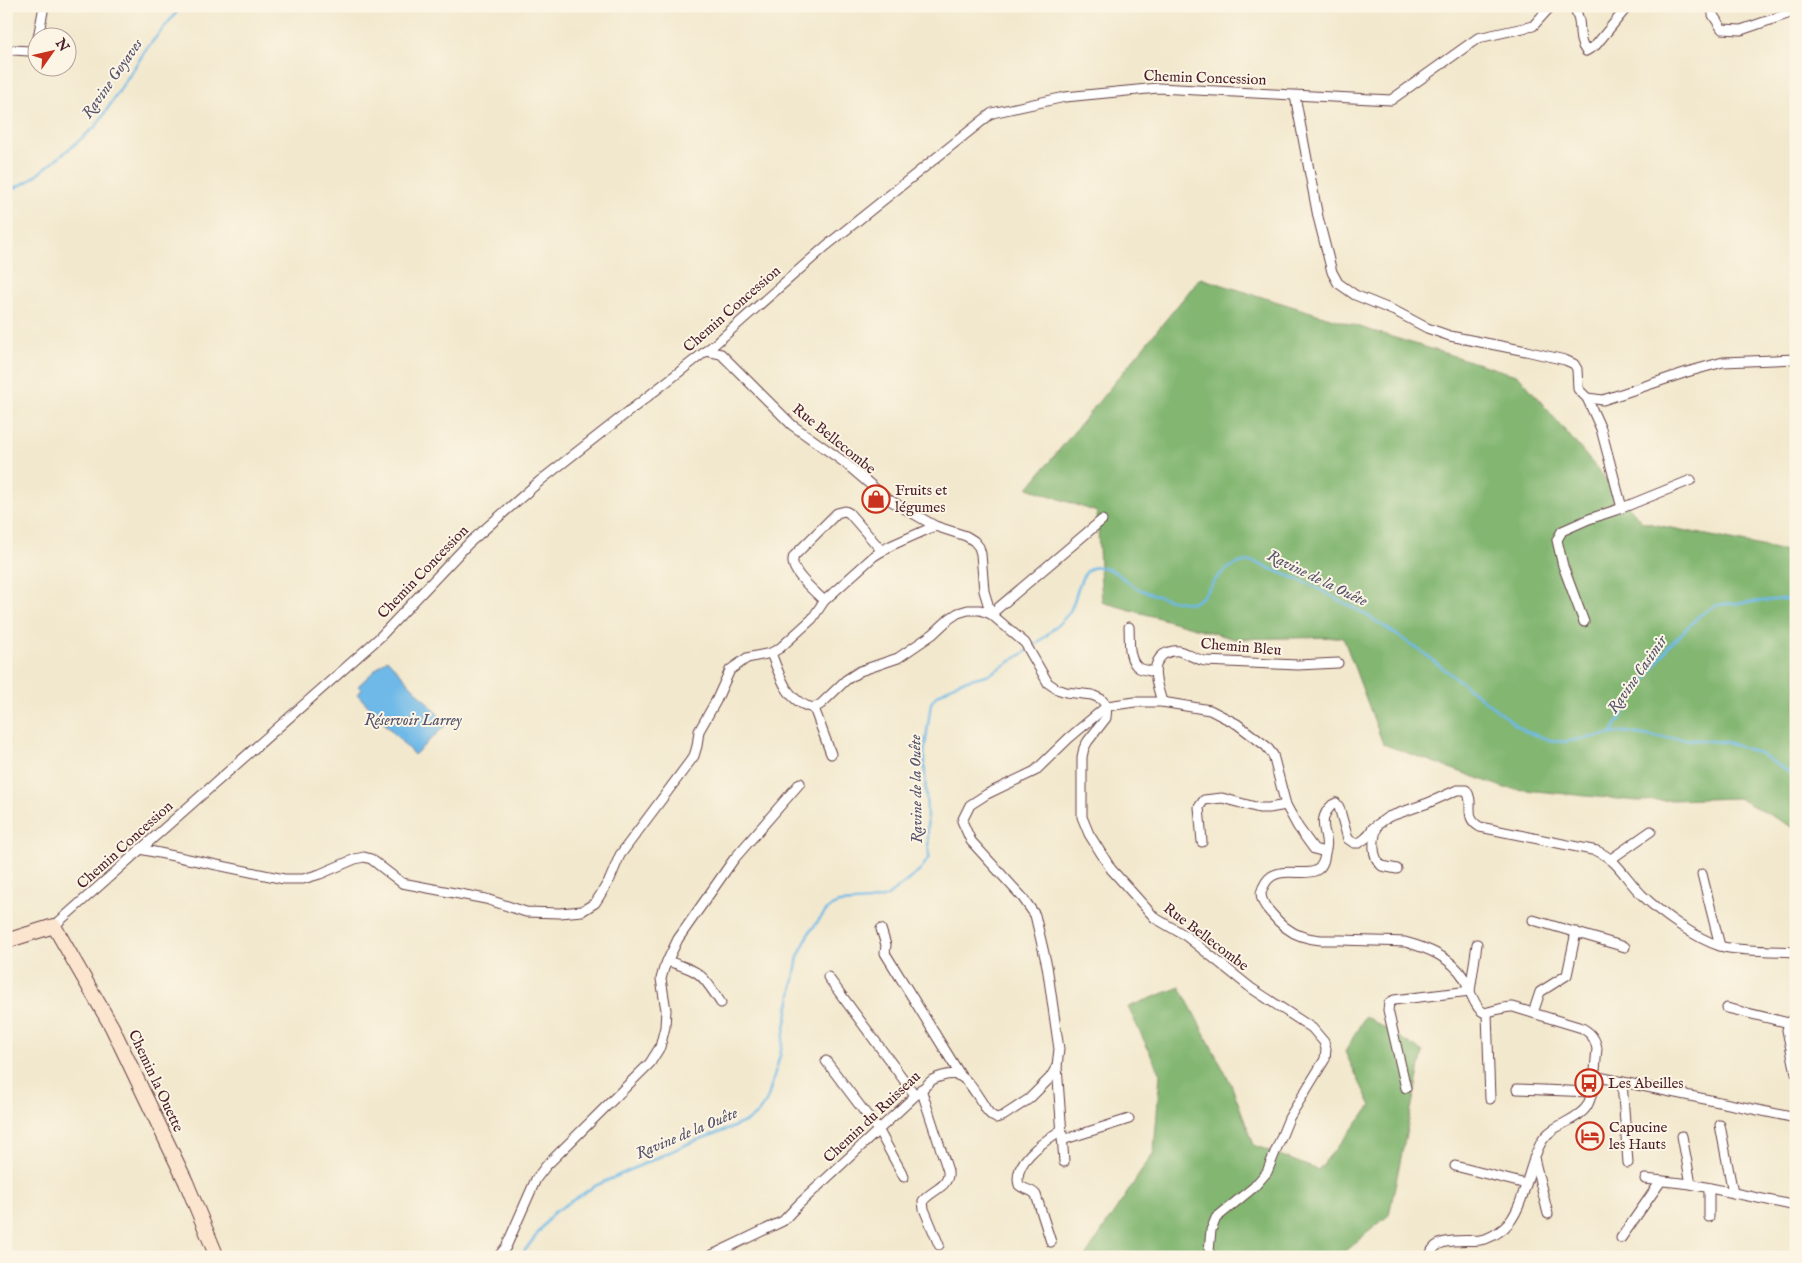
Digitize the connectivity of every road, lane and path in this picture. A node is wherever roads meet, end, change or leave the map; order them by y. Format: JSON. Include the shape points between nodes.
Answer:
{"nodes":[{"id":1,"x":44,"y":6,"type":"edge"},
{"id":2,"x":1551,"y":6,"type":"edge"},
{"id":3,"x":1574,"y":6,"type":"edge"},
{"id":4,"x":1628,"y":6,"type":"edge"},
{"id":5,"x":1712,"y":6,"type":"edge"},
{"id":6,"x":1796,"y":11,"type":"edge"},
{"id":7,"x":13,"y":50,"type":"dead end"},
{"id":8,"x":1294,"y":96,"type":"junction"},
{"id":9,"x":706,"y":351,"type":"junction"},
{"id":10,"x":1796,"y":359,"type":"edge"},
{"id":11,"x":1587,"y":398,"type":"junction"},
{"id":12,"x":1691,"y":480,"type":"dead end"},
{"id":13,"x":1622,"y":508,"type":"junction"},
{"id":14,"x":1102,"y":520,"type":"dead end"},
{"id":15,"x":935,"y":526,"type":"junction"},
{"id":16,"x":882,"y":550,"type":"junction"},
{"id":17,"x":824,"y":601,"type":"junction"},
{"id":18,"x":991,"y":614,"type":"junction"},
{"id":19,"x":1584,"y":622,"type":"dead end"},
{"id":20,"x":1129,"y":627,"type":"dead end"},
{"id":21,"x":771,"y":653,"type":"junction"},
{"id":22,"x":1338,"y":663,"type":"dead end"},
{"id":23,"x":1155,"y":672,"type":"junction"},
{"id":24,"x":1162,"y":702,"type":"junction"},
{"id":25,"x":1107,"y":706,"type":"junction"},
{"id":26,"x":814,"y":708,"type":"junction"},
{"id":27,"x":831,"y":754,"type":"dead end"},
{"id":28,"x":800,"y":783,"type":"dead end"},
{"id":29,"x":1286,"y":804,"type":"junction"},
{"id":30,"x":1380,"y":822,"type":"junction"},
{"id":31,"x":1651,"y":831,"type":"dead end"},
{"id":32,"x":1202,"y":842,"type":"dead end"},
{"id":33,"x":140,"y":850,"type":"junction"},
{"id":34,"x":1325,"y":852,"type":"junction"},
{"id":35,"x":1611,"y":859,"type":"junction"},
{"id":36,"x":1397,"y":868,"type":"dead end"},
{"id":37,"x":1702,"y":874,"type":"dead end"},
{"id":38,"x":1533,"y":920,"type":"dead end"},
{"id":39,"x":54,"y":926,"type":"junction"},
{"id":40,"x":881,"y":929,"type":"dead end"},
{"id":41,"x":1576,"y":932,"type":"junction"},
{"id":42,"x":6,"y":941,"type":"edge"},
{"id":43,"x":1477,"y":944,"type":"dead end"},
{"id":44,"x":1720,"y":946,"type":"junction"},
{"id":45,"x":1625,"y":947,"type":"dead end"},
{"id":46,"x":1796,"y":952,"type":"edge"},
{"id":47,"x":667,"y":961,"type":"junction"},
{"id":48,"x":828,"y":977,"type":"dead end"},
{"id":49,"x":1470,"y":991,"type":"junction"},
{"id":50,"x":721,"y":1003,"type":"dead end"},
{"id":51,"x":1727,"y":1008,"type":"dead end"},
{"id":52,"x":1487,"y":1013,"type":"junction"},
{"id":53,"x":1533,"y":1013,"type":"junction"},
{"id":54,"x":1792,"y":1020,"type":"edge"},
{"id":55,"x":826,"y":1061,"type":"dead end"},
{"id":56,"x":1057,"y":1066,"type":"junction"},
{"id":57,"x":1796,"y":1072,"type":"edge"},
{"id":58,"x":961,"y":1076,"type":"junction"},
{"id":59,"x":1594,"y":1076,"type":"junction"},
{"id":60,"x":1622,"y":1082,"type":"junction"},
{"id":61,"x":1406,"y":1088,"type":"dead end"},
{"id":62,"x":1517,"y":1089,"type":"dead end"},
{"id":63,"x":918,"y":1092,"type":"junction"},
{"id":64,"x":1591,"y":1092,"type":"junction"},
{"id":65,"x":1490,"y":1099,"type":"dead end"},
{"id":66,"x":1796,"y":1118,"type":"edge"},
{"id":67,"x":1129,"y":1119,"type":"dead end"},
{"id":68,"x":1720,"y":1125,"type":"dead end"},
{"id":69,"x":1061,"y":1130,"type":"junction"},
{"id":70,"x":879,"y":1131,"type":"junction"},
{"id":71,"x":1682,"y":1136,"type":"dead end"},
{"id":72,"x":1062,"y":1140,"type":"junction"},
{"id":73,"x":1534,"y":1158,"type":"junction"},
{"id":74,"x":1064,"y":1162,"type":"dead end"},
{"id":75,"x":1628,"y":1163,"type":"dead end"},
{"id":76,"x":1455,"y":1166,"type":"dead end"},
{"id":77,"x":904,"y":1177,"type":"dead end"},
{"id":78,"x":1645,"y":1179,"type":"dead end"},
{"id":79,"x":1662,"y":1181,"type":"junction"},
{"id":80,"x":1526,"y":1184,"type":"junction"},
{"id":81,"x":1691,"y":1184,"type":"junction"},
{"id":82,"x":1709,"y":1188,"type":"junction"},
{"id":83,"x":1733,"y":1193,"type":"junction"},
{"id":84,"x":1796,"y":1206,"type":"edge"},
{"id":85,"x":1548,"y":1214,"type":"dead end"},
{"id":86,"x":1709,"y":1217,"type":"dead end"},
{"id":87,"x":1621,"y":1238,"type":"dead end"},
{"id":88,"x":1051,"y":1242,"type":"dead end"},
{"id":89,"x":939,"y":1245,"type":"dead end"},
{"id":90,"x":217,"y":1257,"type":"edge"},
{"id":91,"x":498,"y":1257,"type":"edge"},
{"id":92,"x":708,"y":1257,"type":"edge"},
{"id":93,"x":1211,"y":1257,"type":"edge"},
{"id":94,"x":1430,"y":1257,"type":"edge"}],
"edges":[{"from":1,"to":7,"type":"street","via":[[34,48],[29,51]]},
{"from":2,"to":8,"type":"street","name":"Chemin Concession","via":[[1533,26],[1478,38],[1391,100]]},
{"from":3,"to":4,"type":"street","via":[[1580,16],[1581,44],[1586,51],[1596,45]]},
{"from":5,"to":6,"type":"street","via":[[1713,15],[1722,30],[1740,30]]},
{"from":8,"to":9,"type":"street","name":"Chemin Concession","via":[[1158,88],[1065,96],[992,113],[826,246]]},
{"from":8,"to":11,"type":"street","via":[[1318,216],[1332,272],[1338,283],[1355,295],[1450,336],[1574,364],[1578,389]]},
{"from":9,"to":15,"type":"street","name":"Rue Bellecombe","via":[[720,354],[792,425],[844,462],[886,498]]},
{"from":9,"to":33,"type":"street","name":"Chemin Concession","via":[[541,480],[469,543],[379,638]]},
{"from":10,"to":11,"type":"street","via":[[1723,362],[1603,400]]},
{"from":11,"to":13,"type":"street","via":[[1602,429]]},
{"from":12,"to":13,"type":"street"},
{"from":13,"to":19,"type":"street","via":[[1562,531],[1557,540]]},
{"from":14,"to":18,"type":"street"},
{"from":15,"to":16,"type":"street"},
{"from":15,"to":18,"type":"street","name":"Rue Bellecombe","via":[[966,536],[979,548],[984,591]]},
{"from":16,"to":17,"type":"street"},
{"from":16,"to":17,"type":"street","via":[[849,513],[837,513],[792,560],[799,575]]},
{"from":17,"to":21,"type":"street","via":[[812,619]]},
{"from":18,"to":25,"type":"street","via":[[1025,643],[1048,683],[1066,692],[1092,695]]},
{"from":18,"to":26,"type":"street","via":[[980,610],[958,613],[898,658],[860,670]]},
{"from":20,"to":23,"type":"street","via":[[1133,662],[1139,668]]},
{"from":21,"to":26,"type":"street","via":[[784,686],[793,698]]},
{"from":21,"to":33,"type":"street","via":[[747,658],[727,674],[699,731],[697,746],[688,766],[620,855],[595,903],[582,910],[526,912],[478,897],[402,883],[364,857],[303,879],[284,879]]},
{"from":22,"to":23,"type":"street","name":"Chemin Bleu","via":[[1298,665],[1205,661],[1174,651],[1162,656]]},
{"from":23,"to":24,"type":"street"},
{"from":24,"to":25,"type":"street"},
{"from":24,"to":29,"type":"street","via":[[1210,710],[1237,724],[1266,746],[1273,755]]},
{"from":25,"to":56,"type":"street","via":[[1035,771],[970,805],[962,821],[971,841],[1035,915],[1047,966],[1059,1048]]},
{"from":25,"to":93,"type":"street","name":"Rue Bellecombe","via":[[1106,718],[1088,740],[1082,757],[1082,817],[1088,834],[1111,869],[1155,918],[1186,936],[1251,988],[1312,1028],[1326,1049],[1325,1059],[1289,1118],[1267,1172],[1216,1218],[1211,1230]]},
{"from":26,"to":27,"type":"street"},
{"from":28,"to":47,"type":"street","via":[[734,859]]},
{"from":29,"to":32,"type":"street","via":[[1259,808],[1222,798],[1204,800],[1200,807]]},
{"from":29,"to":34,"type":"street","via":[[1314,848]]},
{"from":30,"to":34,"type":"street","via":[[1366,838],[1354,843],[1345,832],[1340,807],[1336,803],[1332,805],[1324,816]]},
{"from":30,"to":35,"type":"street","via":[[1461,789],[1469,793],[1470,816],[1480,827],[1597,851]]},
{"from":30,"to":36,"type":"street","via":[[1374,835],[1376,859],[1382,866]]},
{"from":31,"to":35,"type":"street"},
{"from":33,"to":39,"type":"street","name":"Chemin Concession"},
{"from":34,"to":49,"type":"street","via":[[1319,869],[1280,872],[1263,886],[1261,894],[1266,908],[1278,921],[1291,932],[1314,939],[1405,942],[1419,946],[1453,965]]},
{"from":35,"to":44,"type":"street","via":[[1657,908]]},
{"from":37,"to":44,"type":"street"},
{"from":38,"to":41,"type":"street"},
{"from":39,"to":42,"type":"street"},
{"from":39,"to":90,"type":"street","name":"Chemin la Ouette","via":[[112,1027],[186,1182]]},
{"from":40,"to":58,"type":"street","via":[[885,953]]},
{"from":41,"to":45,"type":"street"},
{"from":41,"to":53,"type":"street","via":[[1567,975],[1540,992]]},
{"from":43,"to":49,"type":"street"},
{"from":44,"to":46,"type":"street"},
{"from":47,"to":50,"type":"street","via":[[699,973]]},
{"from":47,"to":91,"type":"street","via":[[660,979],[666,1010],[660,1047],[650,1063],[546,1166],[536,1179],[506,1248]]},
{"from":48,"to":63,"type":"street"},
{"from":49,"to":52,"type":"street","via":[[1480,1010]]},
{"from":49,"to":61,"type":"street","via":[[1389,1003]]},
{"from":51,"to":54,"type":"street"},
{"from":52,"to":53,"type":"street","via":[[1505,1006]]},
{"from":52,"to":65,"type":"street"},
{"from":53,"to":59,"type":"street","via":[[1582,1028],[1593,1036],[1597,1049]]},
{"from":54,"to":57,"type":"street","via":[[1788,1036]]},
{"from":55,"to":70,"type":"street"},
{"from":56,"to":58,"type":"street","via":[[1029,1099],[1000,1118],[988,1114]]},
{"from":56,"to":69,"type":"street"},
{"from":58,"to":63,"type":"street","name":"Chemin du Ruisseau","via":[[944,1074]]},
{"from":59,"to":60,"type":"street"},
{"from":59,"to":64,"type":"street"},
{"from":60,"to":66,"type":"street"},
{"from":60,"to":75,"type":"street"},
{"from":62,"to":64,"type":"street"},
{"from":63,"to":70,"type":"street","name":"Chemin du Ruisseau"},
{"from":63,"to":89,"type":"street","via":[[949,1178],[923,1201]]},
{"from":64,"to":73,"type":"street","via":[[1583,1110],[1549,1133]]},
{"from":67,"to":72,"type":"street"},
{"from":68,"to":83,"type":"street"},
{"from":69,"to":72,"type":"street"},
{"from":69,"to":88,"type":"street","via":[[1022,1164],[1017,1180],[1023,1189],[1032,1190],[1036,1195]]},
{"from":70,"to":77,"type":"street"},
{"from":70,"to":92,"type":"street","name":"Chemin du Ruisseau","via":[[783,1221]]},
{"from":71,"to":81,"type":"street"},
{"from":72,"to":74,"type":"street"},
{"from":73,"to":80,"type":"street"},
{"from":73,"to":85,"type":"street"},
{"from":76,"to":80,"type":"street"},
{"from":78,"to":79,"type":"street"},
{"from":79,"to":81,"type":"street"},
{"from":79,"to":87,"type":"street"},
{"from":80,"to":94,"type":"street","via":[[1517,1211],[1505,1228],[1482,1240],[1443,1243],[1431,1252]]},
{"from":81,"to":82,"type":"street"},
{"from":82,"to":83,"type":"street"},
{"from":82,"to":86,"type":"street"},
{"from":83,"to":84,"type":"street"}]}
